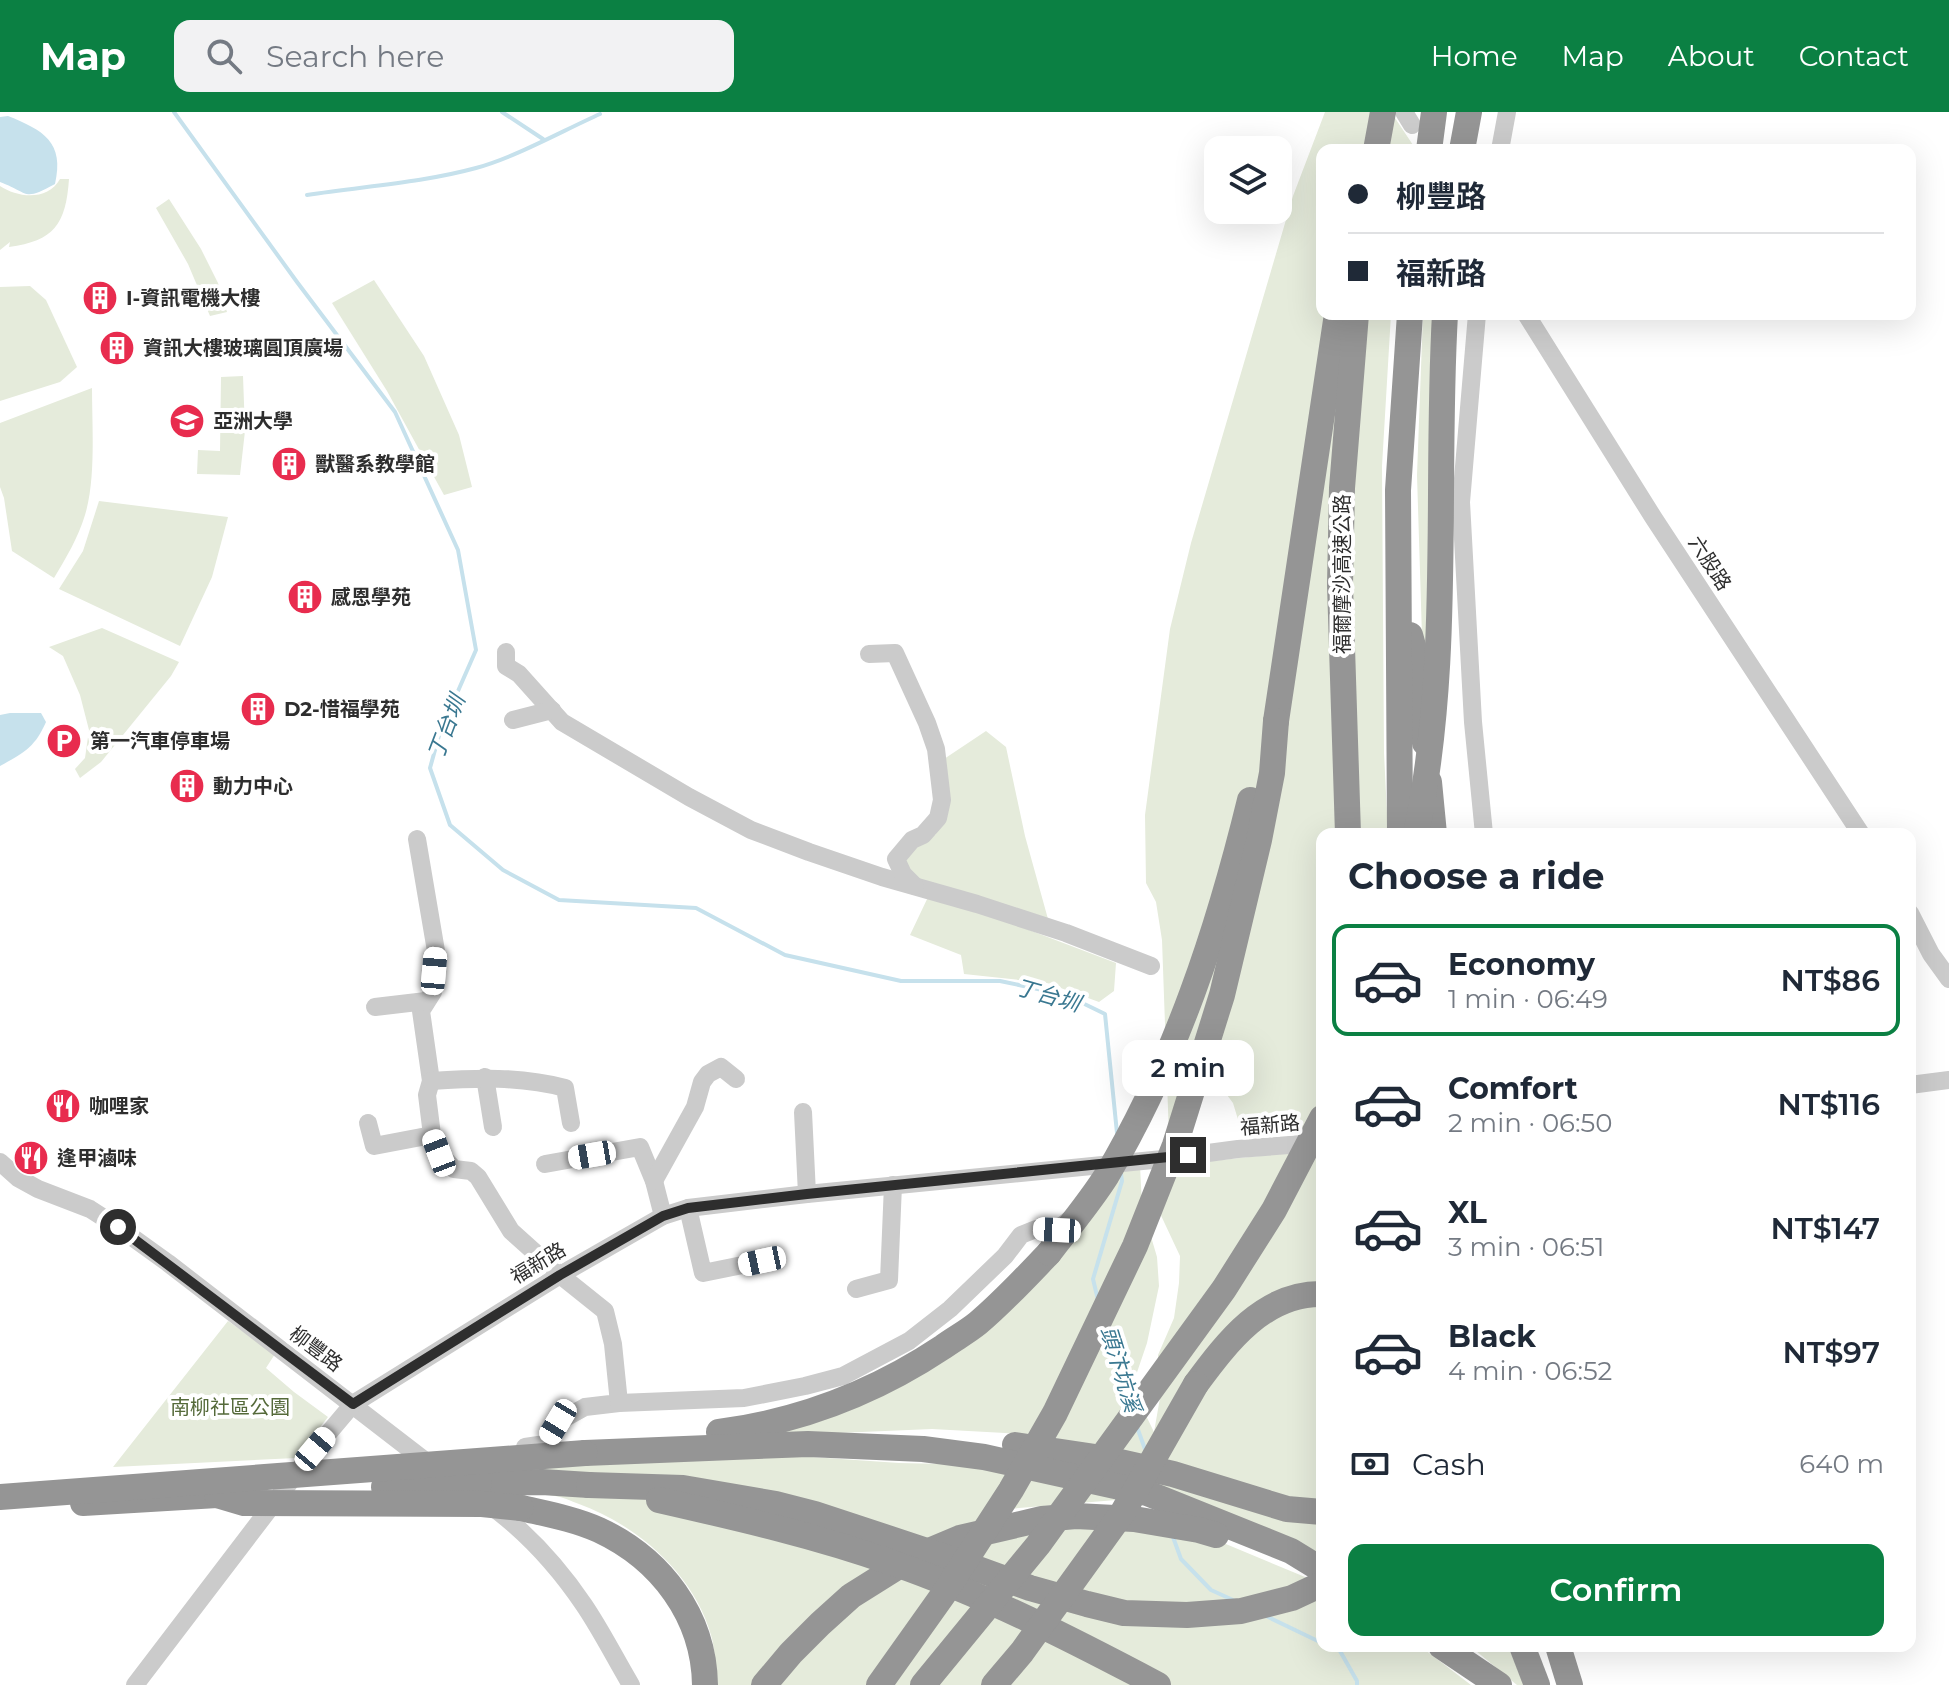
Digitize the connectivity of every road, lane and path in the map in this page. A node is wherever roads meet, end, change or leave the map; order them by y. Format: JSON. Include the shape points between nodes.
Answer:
{"nodes":[{"id":1,"x":1383,"y":112,"type":"edge"},
{"id":2,"x":1469,"y":112,"type":"edge"},
{"id":3,"x":1507,"y":112,"type":"edge"},
{"id":4,"x":1417,"y":116,"type":"edge"},
{"id":5,"x":1377,"y":144,"type":"edge"},
{"id":6,"x":1427,"y":144,"type":"edge"},
{"id":7,"x":1463,"y":144,"type":"edge"},
{"id":8,"x":1501,"y":144,"type":"edge"},
{"id":9,"x":1336,"y":320,"type":"edge"},
{"id":10,"x":1356,"y":320,"type":"edge"},
{"id":11,"x":1410,"y":320,"type":"edge"},
{"id":12,"x":1445,"y":320,"type":"edge"},
{"id":13,"x":1476,"y":320,"type":"edge"},
{"id":14,"x":1530,"y":320,"type":"edge"},
{"id":15,"x":1398,"y":587,"type":"junction"},
{"id":16,"x":506,"y":652,"type":"dead end"},
{"id":17,"x":869,"y":654,"type":"dead end"},
{"id":18,"x":552,"y":710,"type":"junction"},
{"id":19,"x":513,"y":720,"type":"dead end"},
{"id":20,"x":1276,"y":721,"type":"junction"},
{"id":21,"x":1348,"y":828,"type":"edge"},
{"id":22,"x":1400,"y":828,"type":"edge"},
{"id":23,"x":1417,"y":828,"type":"edge"},
{"id":24,"x":1433,"y":828,"type":"edge"},
{"id":25,"x":1483,"y":828,"type":"edge"},
{"id":26,"x":1857,"y":828,"type":"edge"},
{"id":27,"x":417,"y":839,"type":"dead end"},
{"id":28,"x":916,"y":886,"type":"junction"},
{"id":29,"x":1916,"y":925,"type":"edge"},
{"id":30,"x":1151,"y":966,"type":"dead end"},
{"id":31,"x":1949,"y":979,"type":"edge"},
{"id":32,"x":426,"y":1001,"type":"junction"},
{"id":33,"x":375,"y":1007,"type":"dead end"},
{"id":34,"x":485,"y":1077,"type":"junction"},
{"id":35,"x":736,"y":1079,"type":"dead end"},
{"id":36,"x":1949,"y":1080,"type":"edge"},
{"id":37,"x":431,"y":1081,"type":"junction"},
{"id":38,"x":1916,"y":1084,"type":"edge"},
{"id":39,"x":803,"y":1112,"type":"dead end"},
{"id":40,"x":368,"y":1123,"type":"dead end"},
{"id":41,"x":571,"y":1123,"type":"dead end"},
{"id":42,"x":493,"y":1127,"type":"dead end"},
{"id":43,"x":1316,"y":1130,"type":"edge"},
{"id":44,"x":432,"y":1135,"type":"junction"},
{"id":45,"x":1316,"y":1143,"type":"edge"},
{"id":46,"x":0,"y":1162,"type":"edge"},
{"id":47,"x":1114,"y":1163,"type":"junction"},
{"id":48,"x":545,"y":1164,"type":"dead end"},
{"id":49,"x":654,"y":1181,"type":"junction"},
{"id":50,"x":893,"y":1185,"type":"junction"},
{"id":51,"x":807,"y":1194,"type":"junction"},
{"id":52,"x":688,"y":1208,"type":"junction"},
{"id":53,"x":663,"y":1216,"type":"junction"},
{"id":54,"x":762,"y":1261,"type":"dead end"},
{"id":55,"x":560,"y":1275,"type":"junction"},
{"id":56,"x":856,"y":1289,"type":"dead end"},
{"id":57,"x":1316,"y":1294,"type":"edge"},
{"id":58,"x":619,"y":1403,"type":"junction"},
{"id":59,"x":353,"y":1404,"type":"junction"},
{"id":60,"x":585,"y":1453,"type":"junction"},
{"id":61,"x":423,"y":1459,"type":"junction"},
{"id":62,"x":589,"y":1485,"type":"junction"},
{"id":63,"x":217,"y":1495,"type":"junction"},
{"id":64,"x":0,"y":1497,"type":"edge"},
{"id":65,"x":1161,"y":1498,"type":"junction"},
{"id":66,"x":0,"y":1509,"type":"edge"},
{"id":67,"x":1316,"y":1511,"type":"edge"},
{"id":68,"x":1316,"y":1571,"type":"edge"},
{"id":69,"x":1316,"y":1587,"type":"edge"},
{"id":70,"x":1450,"y":1652,"type":"edge"},
{"id":71,"x":1524,"y":1652,"type":"edge"},
{"id":72,"x":1560,"y":1652,"type":"edge"},
{"id":73,"x":135,"y":1685,"type":"edge"},
{"id":74,"x":631,"y":1685,"type":"edge"},
{"id":75,"x":705,"y":1685,"type":"edge"},
{"id":76,"x":764,"y":1685,"type":"edge"},
{"id":77,"x":879,"y":1685,"type":"edge"},
{"id":78,"x":923,"y":1685,"type":"edge"},
{"id":79,"x":994,"y":1685,"type":"edge"},
{"id":80,"x":1158,"y":1685,"type":"edge"},
{"id":81,"x":1499,"y":1685,"type":"edge"},
{"id":82,"x":1537,"y":1685,"type":"edge"},
{"id":83,"x":1570,"y":1685,"type":"edge"}],
"edges":[{"from":1,"to":5,"type":"highway"},
{"from":2,"to":7,"type":"highway"},
{"from":3,"to":8,"type":"street"},
{"from":4,"to":6,"type":"highway"},
{"from":9,"to":20,"type":"highway"},
{"from":10,"to":21,"type":"highway","name":"福爾摩沙高速公路","via":[[1340,585]]},
{"from":11,"to":15,"type":"highway","via":[[1398,490]]},
{"from":12,"to":23,"type":"highway","bridge":true,"via":[[1435,700]]},
{"from":13,"to":25,"type":"street","via":[[1461,502]]},
{"from":14,"to":26,"type":"street","name":"六股路"},
{"from":15,"to":22,"type":"highway"},
{"from":15,"to":24,"type":"highway","via":[[1416,657]]},
{"from":16,"to":18,"type":"street","via":[[506,666]]},
{"from":17,"to":28,"type":"street","via":[[895,653],[936,749],[942,800],[938,818],[896,859]]},
{"from":18,"to":19,"type":"street"},
{"from":18,"to":28,"type":"street","via":[[562,722],[751,830]]},
{"from":20,"to":60,"type":"highway","bridge":true,"via":[[1263,748],[1205,960],[1174,1040],[1105,1178],[1049,1253],[975,1325],[872,1388],[812,1413],[749,1428]]},
{"from":20,"to":77,"type":"highway","bridge":true,"via":[[1262,827],[1222,995],[1175,1145],[1135,1246],[1055,1413],[1011,1490]]},
{"from":27,"to":32,"type":"street","via":[[436,951],[433,992]]},
{"from":28,"to":30,"type":"street"},
{"from":29,"to":31,"type":"street"},
{"from":32,"to":33,"type":"street"},
{"from":32,"to":37,"type":"street","via":[[421,1011]]},
{"from":34,"to":37,"type":"street"},
{"from":34,"to":41,"type":"street","via":[[565,1088]]},
{"from":34,"to":42,"type":"street"},
{"from":35,"to":49,"type":"street","via":[[721,1067],[708,1074]]},
{"from":36,"to":38,"type":"street"},
{"from":37,"to":44,"type":"street","via":[[427,1095]]},
{"from":39,"to":51,"type":"street"},
{"from":40,"to":44,"type":"street","via":[[374,1146]]},
{"from":43,"to":78,"type":"highway","bridge":true,"via":[[1224,1289],[1038,1545]]},
{"from":44,"to":55,"type":"street","via":[[439,1153],[454,1169],[478,1177],[511,1231]]},
{"from":45,"to":47,"type":"street","name":"福新路"},
{"from":46,"to":59,"type":"street","name":"柳豐路","via":[[18,1178],[118,1227]]},
{"from":47,"to":50,"type":"street","name":"福新路"},
{"from":47,"to":58,"type":"street","via":[[1057,1230],[1021,1235],[950,1309],[909,1341],[843,1376],[744,1398]]},
{"from":48,"to":49,"type":"street","via":[[640,1147]]},
{"from":49,"to":53,"type":"street"},
{"from":50,"to":51,"type":"street","name":"福新路"},
{"from":50,"to":56,"type":"street","via":[[889,1280]]},
{"from":51,"to":52,"type":"street","name":"福新路"},
{"from":52,"to":53,"type":"street","name":"福新路"},
{"from":52,"to":54,"type":"street","via":[[703,1273]]},
{"from":53,"to":55,"type":"street","name":"福新路"},
{"from":55,"to":58,"type":"street","via":[[605,1311]]},
{"from":55,"to":59,"type":"street","name":"福新路"},
{"from":57,"to":79,"type":"highway","bridge":true,"via":[[1277,1304],[1255,1317],[1214,1360],[1123,1512]]},
{"from":58,"to":61,"type":"street","via":[[571,1414],[558,1422],[545,1444]]},
{"from":59,"to":61,"type":"street","name":"柳豐路"},
{"from":59,"to":73,"type":"street","name":"福新路"},
{"from":60,"to":64,"type":"highway","bridge":true},
{"from":60,"to":65,"type":"highway","via":[[808,1444],[923,1449],[984,1457]]},
{"from":61,"to":74,"type":"street","name":"柳豐路","via":[[509,1520],[550,1562],[584,1604]]},
{"from":62,"to":63,"type":"highway","bridge":true,"via":[[479,1483]]},
{"from":62,"to":69,"type":"highway","bridge":true,"via":[[683,1488],[776,1504],[1030,1588],[1124,1613],[1241,1611]]},
{"from":62,"to":80,"type":"highway","bridge":true,"via":[[779,1527],[891,1562],[1081,1644]]},
{"from":63,"to":66,"type":"highway"},
{"from":63,"to":75,"type":"highway","bridge":true,"via":[[244,1503],[482,1504],[521,1508],[598,1529],[639,1556],[681,1601],[701,1647]]},
{"from":65,"to":67,"type":"highway","via":[[1226,1490],[1287,1509]]},
{"from":65,"to":68,"type":"highway","via":[[1199,1530]]},
{"from":65,"to":76,"type":"highway","via":[[1134,1519],[1042,1519],[960,1538],[910,1559],[851,1596]]},
{"from":70,"to":81,"type":"highway"},
{"from":71,"to":82,"type":"highway"},
{"from":72,"to":83,"type":"highway"}]}
